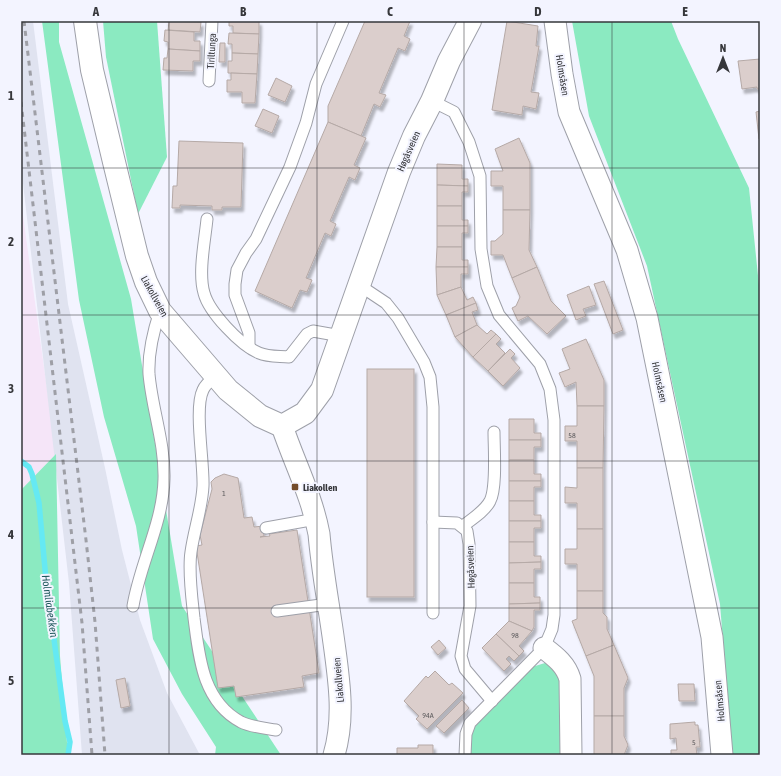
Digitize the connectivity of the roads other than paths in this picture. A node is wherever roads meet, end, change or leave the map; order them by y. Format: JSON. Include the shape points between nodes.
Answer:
{"nodes":[{"id":1,"x":85,"y":21,"type":"edge"},
{"id":2,"x":212,"y":21,"type":"edge"},
{"id":3,"x":343,"y":21,"type":"edge"},
{"id":4,"x":470,"y":21,"type":"edge"},
{"id":5,"x":555,"y":21,"type":"edge"},
{"id":6,"x":209,"y":81,"type":"dead end"},
{"id":7,"x":432,"y":101,"type":"junction"},
{"id":8,"x":207,"y":219,"type":"dead end"},
{"id":9,"x":359,"y":285,"type":"junction"},
{"id":10,"x":160,"y":311,"type":"junction"},
{"id":11,"x":341,"y":336,"type":"junction"},
{"id":12,"x":249,"y":347,"type":"junction"},
{"id":13,"x":215,"y":376,"type":"junction"},
{"id":14,"x":282,"y":426,"type":"junction"},
{"id":15,"x":494,"y":432,"type":"dead end"},
{"id":16,"x":316,"y":519,"type":"junction"},
{"id":17,"x":433,"y":522,"type":"junction"},
{"id":18,"x":463,"y":526,"type":"junction"},
{"id":19,"x":266,"y":528,"type":"dead end"},
{"id":20,"x":328,"y":604,"type":"junction"},
{"id":21,"x":133,"y":606,"type":"dead end"},
{"id":22,"x":277,"y":611,"type":"dead end"},
{"id":23,"x":433,"y":613,"type":"dead end"},
{"id":24,"x":544,"y":648,"type":"junction"},
{"id":25,"x":492,"y":701,"type":"junction"},
{"id":26,"x":276,"y":730,"type":"dead end"},
{"id":27,"x":334,"y":755,"type":"edge"},
{"id":28,"x":465,"y":755,"type":"edge"},
{"id":29,"x":571,"y":755,"type":"edge"},
{"id":30,"x":722,"y":755,"type":"edge"}],
"edges":[{"from":1,"to":10,"type":"street","name":"Liakollveien","via":[[92,70],[137,256]]},
{"from":2,"to":6,"type":"lane","name":"Tiriltunga"},
{"from":3,"to":12,"type":"lane","via":[[316,84],[306,123],[290,167],[256,239],[237,270],[235,295],[249,333]]},
{"from":4,"to":7,"type":"street","name":"Høgåsveien"},
{"from":5,"to":30,"type":"street","name":"Holmsåsen","via":[[569,112],[629,256],[647,318],[712,637]]},
{"from":7,"to":9,"type":"street","name":"Høgåsveien","via":[[399,172]]},
{"from":7,"to":24,"type":"lane","via":[[457,114],[476,163],[481,191],[483,271],[492,301],[509,328],[537,359],[550,388],[554,420],[554,615]]},
{"from":8,"to":12,"type":"lane","via":[[202,269],[204,292],[208,303],[222,323]]},
{"from":9,"to":11,"type":"street","name":"Høgåsveien"},
{"from":9,"to":17,"type":"lane","via":[[386,304],[398,318],[430,377],[433,408]]},
{"from":10,"to":13,"type":"street","name":"Liakollveien"},
{"from":10,"to":21,"type":"lane","via":[[152,337],[149,374],[159,424],[164,480],[162,502]]},
{"from":11,"to":12,"type":"lane","via":[[312,331],[289,357],[268,356]]},
{"from":11,"to":14,"type":"street","name":"Høgåsveien","via":[[326,379],[315,401],[305,412]]},
{"from":13,"to":14,"type":"street","name":"Liakollveien","via":[[260,416]]},
{"from":13,"to":26,"type":"lane","via":[[202,390],[199,411],[203,489],[190,554],[198,653],[210,691],[224,708],[240,722]]},
{"from":14,"to":16,"type":"street","name":"Liakollveien","via":[[310,496]]},
{"from":15,"to":18,"type":"lane","via":[[493,488],[490,500]]},
{"from":16,"to":19,"type":"lane"},
{"from":16,"to":20,"type":"street","name":"Liakollveien"},
{"from":17,"to":18,"type":"lane","via":[[457,523]]},
{"from":17,"to":23,"type":"lane"},
{"from":18,"to":25,"type":"lane","name":"Høgåsveien","via":[[468,536],[470,595],[461,656],[464,669]]},
{"from":20,"to":22,"type":"lane"},
{"from":20,"to":27,"type":"street","name":"Liakollveien","via":[[340,699],[340,727]]},
{"from":24,"to":25,"type":"lane"},
{"from":24,"to":29,"type":"street","via":[[559,660],[570,679]]},
{"from":25,"to":28,"type":"lane","via":[[475,717],[468,728]]}]}
